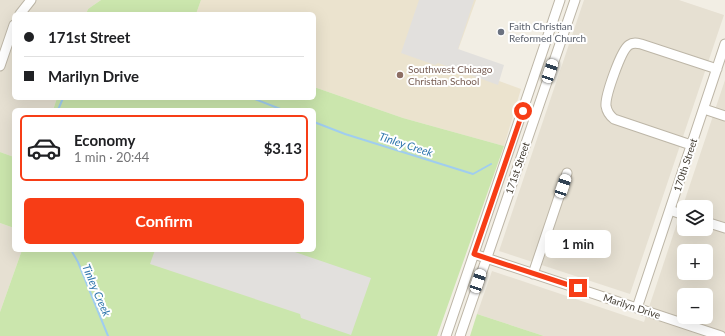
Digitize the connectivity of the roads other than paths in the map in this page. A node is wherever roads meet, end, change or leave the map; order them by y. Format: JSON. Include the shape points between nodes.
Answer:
{"nodes":[{"id":1,"x":31,"y":0,"type":"edge"},
{"id":2,"x":560,"y":0,"type":"edge"},
{"id":3,"x":575,"y":0,"type":"edge"},
{"id":4,"x":22,"y":12,"type":"edge"},
{"id":5,"x":12,"y":31,"type":"edge"},
{"id":6,"x":725,"y":44,"type":"edge"},
{"id":7,"x":0,"y":66,"type":"edge"},
{"id":8,"x":717,"y":69,"type":"junction"},
{"id":9,"x":704,"y":109,"type":"junction"},
{"id":10,"x":725,"y":116,"type":"edge"},
{"id":11,"x":691,"y":145,"type":"junction"},
{"id":12,"x":567,"y":172,"type":"dead end"},
{"id":13,"x":670,"y":210,"type":"junction"},
{"id":14,"x":677,"y":212,"type":"edge"},
{"id":15,"x":713,"y":224,"type":"edge"},
{"id":16,"x":725,"y":228,"type":"edge"},
{"id":17,"x":474,"y":254,"type":"junction"},
{"id":18,"x":486,"y":258,"type":"junction"},
{"id":19,"x":533,"y":274,"type":"junction"},
{"id":20,"x":637,"y":308,"type":"junction"},
{"id":21,"x":446,"y":336,"type":"edge"},
{"id":22,"x":460,"y":336,"type":"edge"},
{"id":23,"x":721,"y":336,"type":"edge"}],
"edges":[{"from":1,"to":4,"type":"street"},
{"from":2,"to":17,"type":"street","name":"171st Street"},
{"from":3,"to":18,"type":"street","name":"171st Street"},
{"from":5,"to":7,"type":"street"},
{"from":6,"to":8,"type":"street","name":"170th Street"},
{"from":8,"to":9,"type":"street","name":"170th Street"},
{"from":8,"to":11,"type":"street","via":[[634,43],[624,51],[614,77],[606,103],[607,112],[614,119]]},
{"from":9,"to":10,"type":"street"},
{"from":9,"to":11,"type":"street","name":"170th Street"},
{"from":11,"to":13,"type":"street","name":"170th Street"},
{"from":12,"to":19,"type":"street"},
{"from":13,"to":14,"type":"street"},
{"from":13,"to":20,"type":"street","name":"170th Street"},
{"from":15,"to":16,"type":"street"},
{"from":17,"to":18,"type":"street","name":"Marilyn Drive"},
{"from":17,"to":21,"type":"street","name":"171st Street"},
{"from":18,"to":19,"type":"street","name":"Marilyn Drive"},
{"from":18,"to":22,"type":"street","name":"171st Street"},
{"from":19,"to":20,"type":"street","name":"Marilyn Drive"},
{"from":20,"to":23,"type":"street","name":"Marilyn Drive"}]}
